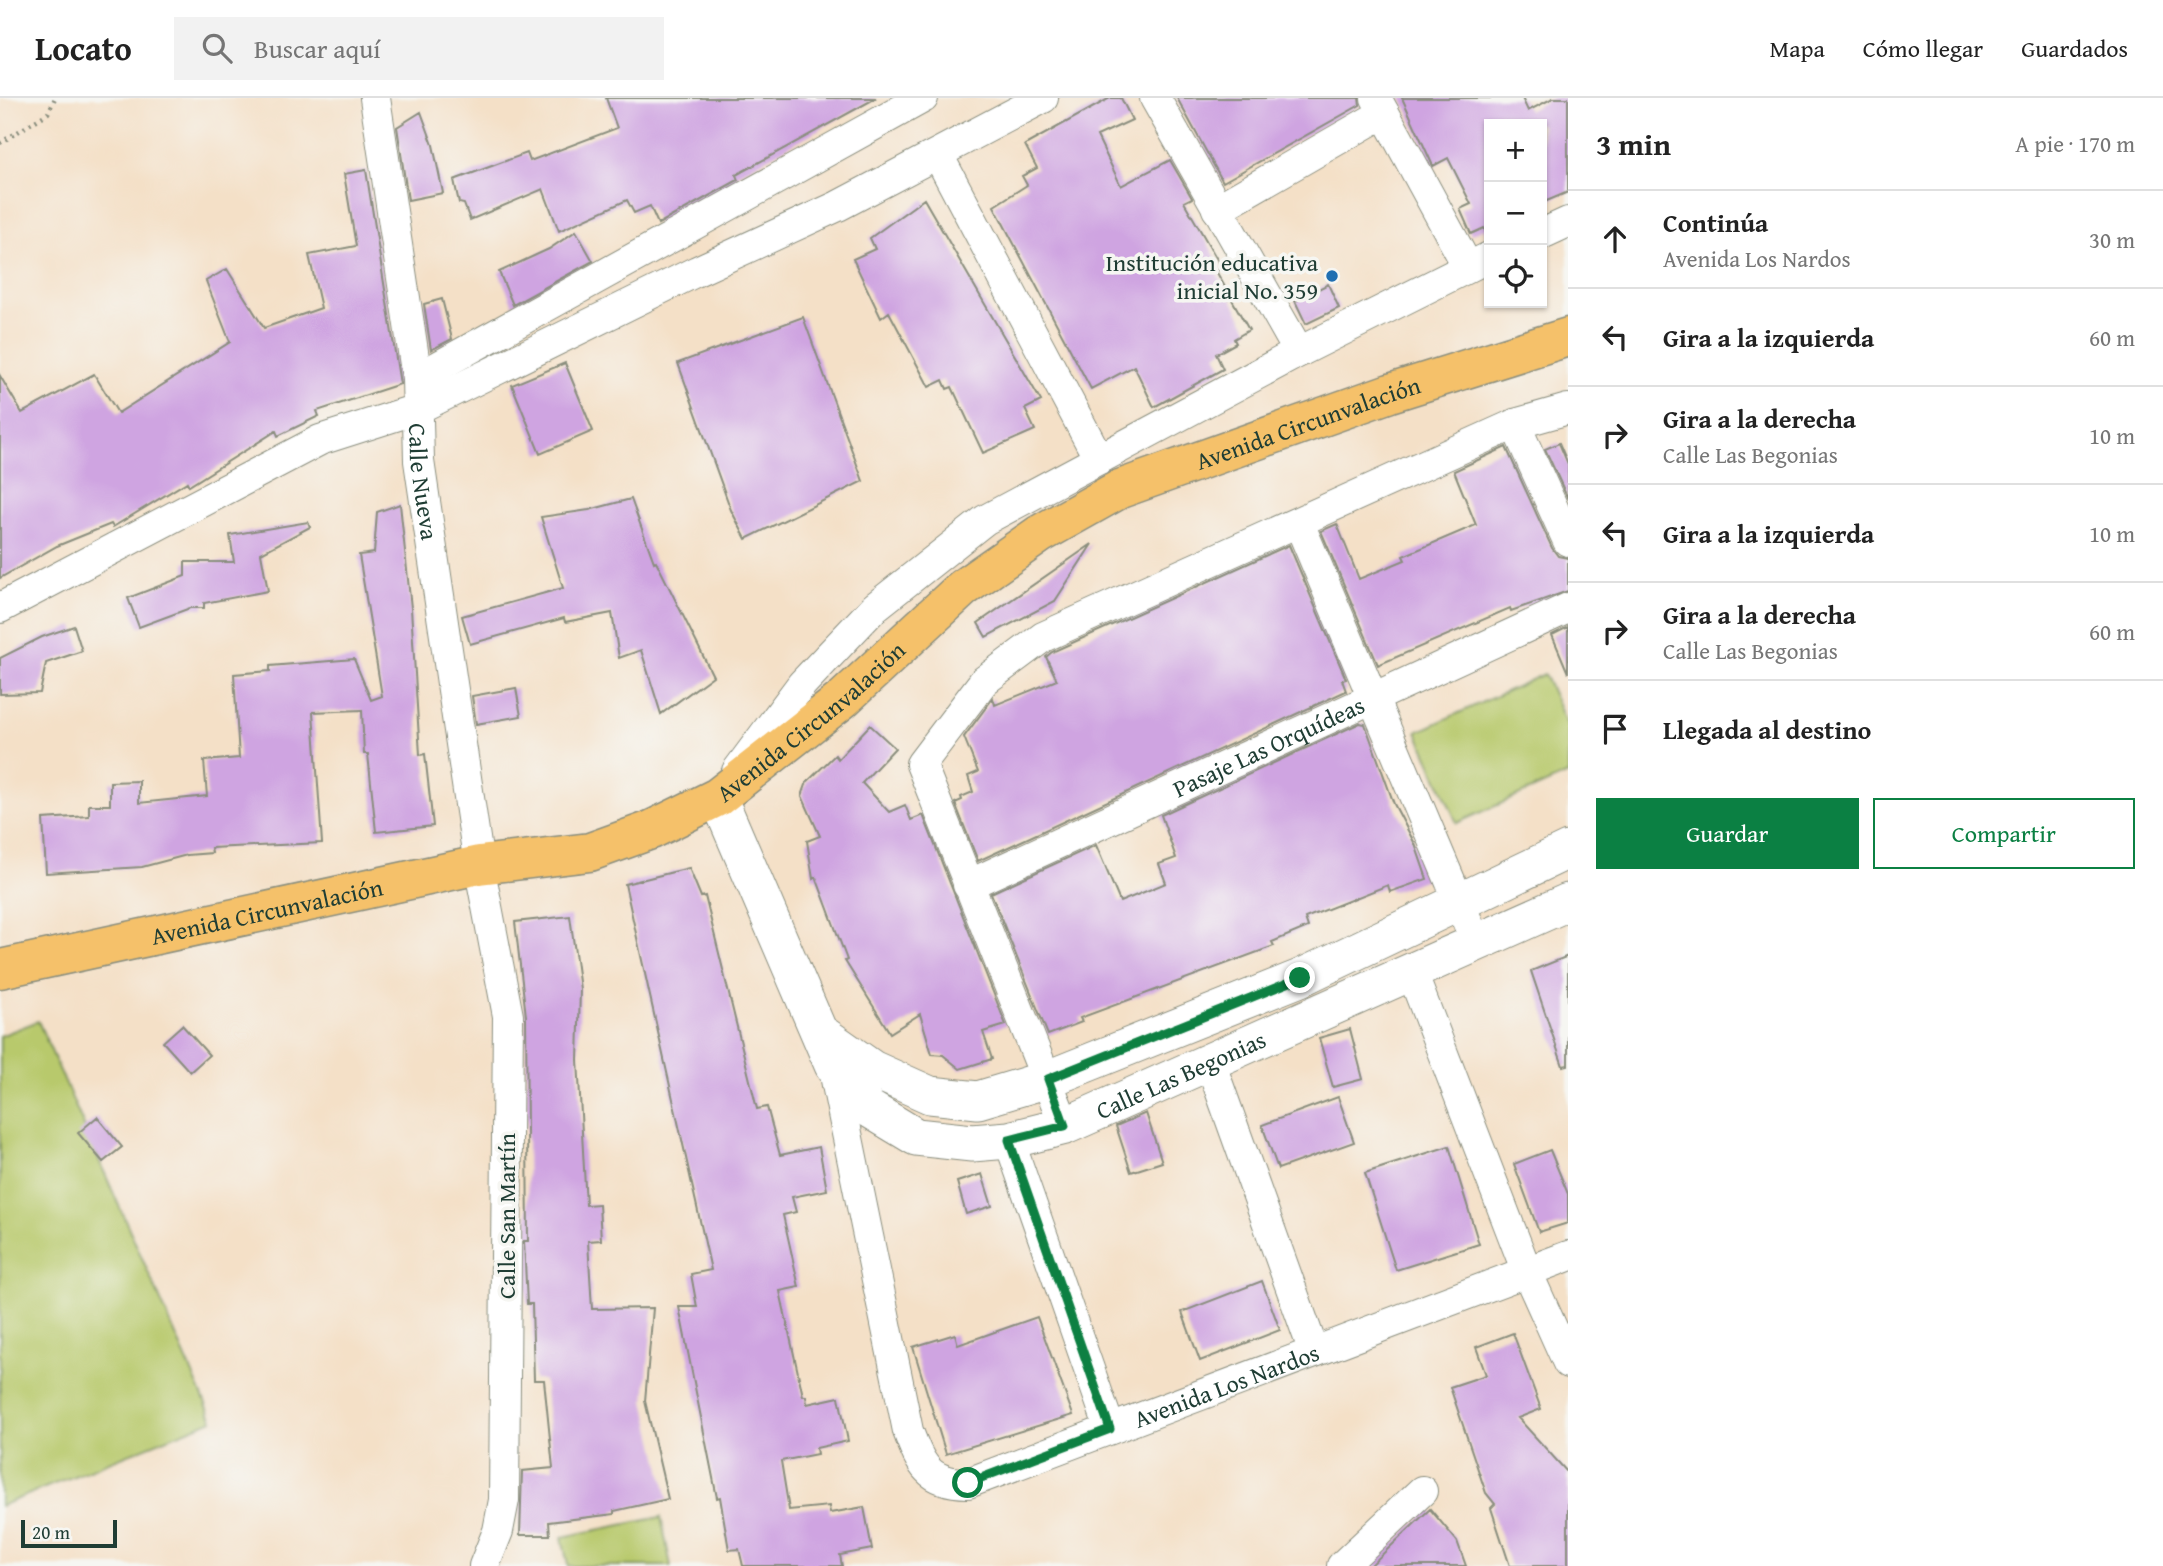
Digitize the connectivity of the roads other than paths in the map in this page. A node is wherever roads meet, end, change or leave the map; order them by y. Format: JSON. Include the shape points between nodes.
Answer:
{"nodes":[{"id":1,"x":1043,"y":98,"type":"edge"},
{"id":2,"x":1155,"y":98,"type":"edge"},
{"id":3,"x":379,"y":100,"type":"edge"},
{"id":4,"x":910,"y":101,"type":"edge"},
{"id":5,"x":1380,"y":106,"type":"edge"},
{"id":6,"x":938,"y":155,"type":"junction"},
{"id":7,"x":1217,"y":209,"type":"junction"},
{"id":8,"x":1568,"y":222,"type":"edge"},
{"id":9,"x":1547,"y":232,"type":"edge"},
{"id":10,"x":1479,"y":262,"type":"edge"},
{"id":11,"x":1568,"y":337,"type":"edge"},
{"id":12,"x":1299,"y":352,"type":"junction"},
{"id":13,"x":417,"y":378,"type":"junction"},
{"id":14,"x":417,"y":409,"type":"junction"},
{"id":15,"x":1568,"y":409,"type":"edge"},
{"id":16,"x":1516,"y":424,"type":"junction"},
{"id":17,"x":1099,"y":459,"type":"junction"},
{"id":18,"x":1299,"y":523,"type":"junction"},
{"id":19,"x":1568,"y":541,"type":"edge"},
{"id":20,"x":0,"y":608,"type":"edge"},
{"id":21,"x":1568,"y":608,"type":"edge"},
{"id":22,"x":1373,"y":697,"type":"junction"},
{"id":23,"x":718,"y":796,"type":"junction"},
{"id":24,"x":1568,"y":850,"type":"edge"},
{"id":25,"x":479,"y":865,"type":"junction"},
{"id":26,"x":968,"y":885,"type":"junction"},
{"id":27,"x":1459,"y":902,"type":"junction"},
{"id":28,"x":1568,"y":902,"type":"edge"},
{"id":29,"x":1476,"y":942,"type":"junction"},
{"id":30,"x":0,"y":969,"type":"edge"},
{"id":31,"x":1412,"y":972,"type":"junction"},
{"id":32,"x":827,"y":1049,"type":"junction"},
{"id":33,"x":1210,"y":1062,"type":"junction"},
{"id":34,"x":1048,"y":1079,"type":"junction"},
{"id":35,"x":1065,"y":1126,"type":"junction"},
{"id":36,"x":1009,"y":1140,"type":"junction"},
{"id":37,"x":1568,"y":1256,"type":"edge"},
{"id":38,"x":1527,"y":1272,"type":"junction"},
{"id":39,"x":1314,"y":1352,"type":"junction"},
{"id":40,"x":1568,"y":1363,"type":"edge"},
{"id":41,"x":1110,"y":1429,"type":"junction"},
{"id":42,"x":1422,"y":1491,"type":"dead end"},
{"id":43,"x":484,"y":1566,"type":"edge"},
{"id":44,"x":1342,"y":1566,"type":"edge"}],
"edges":[{"from":1,"to":6,"type":"street"},
{"from":2,"to":7,"type":"street"},
{"from":3,"to":13,"type":"street","name":"Calle Nueva"},
{"from":4,"to":13,"type":"street"},
{"from":5,"to":7,"type":"street"},
{"from":5,"to":10,"type":"street"},
{"from":6,"to":14,"type":"street"},
{"from":6,"to":17,"type":"street"},
{"from":7,"to":12,"type":"street"},
{"from":8,"to":9,"type":"street"},
{"from":10,"to":12,"type":"street"},
{"from":11,"to":23,"type":"highway","name":"Avenida Circunvalación","via":[[1390,393],[1120,489],[1040,534],[963,588],[843,699]]},
{"from":12,"to":17,"type":"street"},
{"from":13,"to":14,"type":"street","name":"Calle Nueva"},
{"from":14,"to":20,"type":"street","via":[[320,440]]},
{"from":14,"to":25,"type":"street","name":"Calle Nueva","via":[[419,461]]},
{"from":15,"to":16,"type":"street"},
{"from":16,"to":18,"type":"street"},
{"from":16,"to":19,"type":"street"},
{"from":17,"to":23,"type":"street","via":[[985,520],[875,607],[802,684]]},
{"from":18,"to":22,"type":"street"},
{"from":18,"to":26,"type":"street","via":[[1043,637],[984,681],[921,764]]},
{"from":21,"to":22,"type":"street","name":"Pasaje Las Orquídeas"},
{"from":22,"to":26,"type":"street","name":"Pasaje Las Orquídeas"},
{"from":22,"to":27,"type":"street"},
{"from":23,"to":25,"type":"highway","name":"Avenida Circunvalación","via":[[651,830],[590,852]]},
{"from":23,"to":32,"type":"street","name":"Calle Las Begonias"},
{"from":24,"to":27,"type":"street","name":"Calle Las Begonias"},
{"from":25,"to":30,"type":"highway","name":"Avenida Circunvalación"},
{"from":25,"to":43,"type":"street","name":"Calle San Martín","via":[[508,1016],[505,1500]]},
{"from":26,"to":34,"type":"street"},
{"from":27,"to":29,"type":"street"},
{"from":27,"to":34,"type":"street","name":"Calle Las Begonias","via":[[1300,978]]},
{"from":28,"to":29,"type":"street","name":"Calle Las Begonias"},
{"from":29,"to":31,"type":"street","name":"Calle Las Begonias"},
{"from":31,"to":33,"type":"street","name":"Calle Las Begonias"},
{"from":31,"to":38,"type":"street"},
{"from":32,"to":34,"type":"street","name":"Calle Las Begonias","via":[[930,1095],[978,1100]]},
{"from":32,"to":36,"type":"street","name":"Calle Las Begonias","via":[[868,1108],[916,1137],[972,1143]]},
{"from":32,"to":41,"type":"street","name":"Avenida Los Nardos","via":[[908,1431],[919,1460],[947,1483],[968,1483]]},
{"from":33,"to":35,"type":"street","name":"Calle Las Begonias"},
{"from":33,"to":39,"type":"street"},
{"from":34,"to":35,"type":"street"},
{"from":35,"to":36,"type":"street","name":"Calle Las Begonias"},
{"from":36,"to":41,"type":"street"},
{"from":37,"to":38,"type":"street","name":"Avenida Los Nardos"},
{"from":38,"to":39,"type":"street","name":"Avenida Los Nardos"},
{"from":38,"to":40,"type":"street"},
{"from":39,"to":41,"type":"street","name":"Avenida Los Nardos"},
{"from":42,"to":44,"type":"street"}]}
